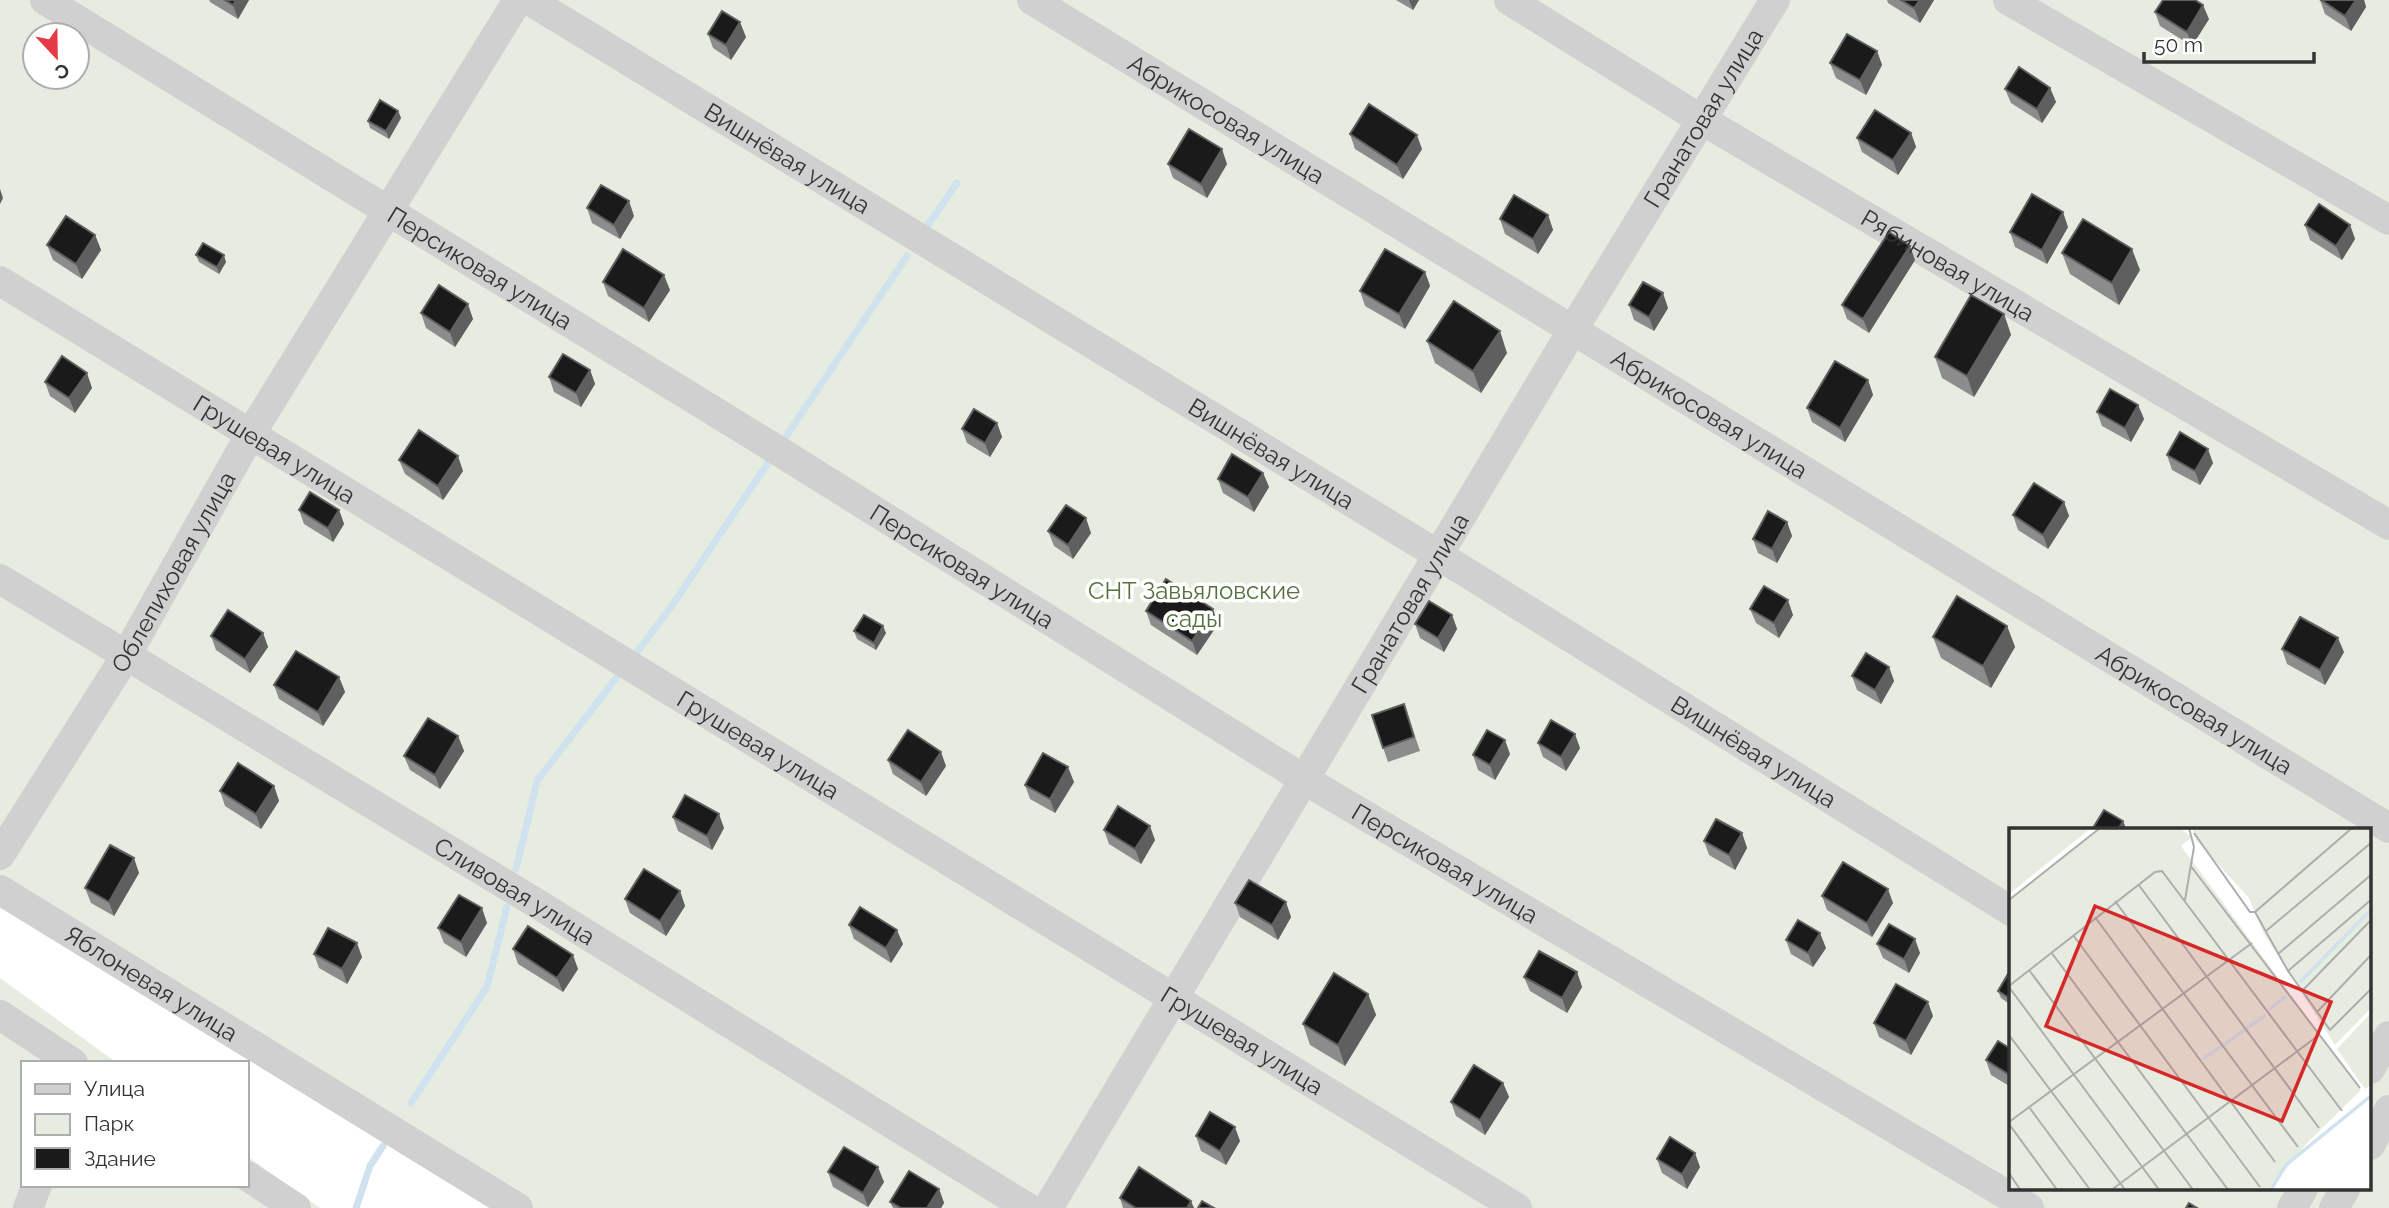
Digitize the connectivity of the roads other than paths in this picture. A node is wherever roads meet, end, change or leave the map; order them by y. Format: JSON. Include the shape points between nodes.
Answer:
{"nodes":[{"id":1,"x":45,"y":0,"type":"edge"},
{"id":2,"x":518,"y":0,"type":"edge"},
{"id":3,"x":529,"y":0,"type":"edge"},
{"id":4,"x":1032,"y":0,"type":"edge"},
{"id":5,"x":1509,"y":0,"type":"edge"},
{"id":6,"x":1775,"y":0,"type":"edge"},
{"id":7,"x":2008,"y":0,"type":"edge"},
{"id":8,"x":1702,"y":120,"type":"junction"},
{"id":9,"x":388,"y":211,"type":"junction"},
{"id":10,"x":2389,"y":220,"type":"edge"},
{"id":11,"x":0,"y":281,"type":"edge"},
{"id":12,"x":1572,"y":331,"type":"junction"},
{"id":13,"x":250,"y":435,"type":"junction"},
{"id":14,"x":2389,"y":525,"type":"edge"},
{"id":15,"x":1440,"y":556,"type":"junction"},
{"id":16,"x":0,"y":579,"type":"edge"},
{"id":17,"x":127,"y":654,"type":"junction"},
{"id":18,"x":1305,"y":780,"type":"junction"},
{"id":19,"x":2389,"y":828,"type":"edge"},
{"id":20,"x":0,"y":855,"type":"edge"},
{"id":21,"x":0,"y":890,"type":"edge"},
{"id":22,"x":2009,"y":910,"type":"edge"},
{"id":23,"x":1174,"y":999,"type":"junction"},
{"id":24,"x":0,"y":1015,"type":"edge"},
{"id":25,"x":2389,"y":1036,"type":"edge"},
{"id":26,"x":70,"y":1061,"type":"edge"},
{"id":27,"x":2372,"y":1066,"type":"edge"},
{"id":28,"x":2389,"y":1110,"type":"edge"},
{"id":29,"x":2372,"y":1141,"type":"edge"},
{"id":30,"x":248,"y":1177,"type":"edge"},
{"id":31,"x":36,"y":1187,"type":"edge"},
{"id":32,"x":2302,"y":1190,"type":"edge"},
{"id":33,"x":287,"y":1206,"type":"edge"},
{"id":34,"x":28,"y":1208,"type":"edge"},
{"id":35,"x":518,"y":1208,"type":"edge"},
{"id":36,"x":1028,"y":1208,"type":"edge"},
{"id":37,"x":1048,"y":1208,"type":"edge"},
{"id":38,"x":1517,"y":1208,"type":"edge"},
{"id":39,"x":2029,"y":1208,"type":"edge"},
{"id":40,"x":2292,"y":1208,"type":"edge"}],
"edges":[{"from":1,"to":9,"type":"street","name":"Персиковая улица"},
{"from":2,"to":9,"type":"street","name":"Облепиховая улица"},
{"from":3,"to":15,"type":"street","name":"Вишнёвая улица"},
{"from":4,"to":12,"type":"street","name":"Абрикосовая улица"},
{"from":5,"to":8,"type":"street","name":"Рябиновая улица"},
{"from":6,"to":8,"type":"street","name":"Гранатовая улица"},
{"from":7,"to":10,"type":"street"},
{"from":8,"to":12,"type":"street","name":"Гранатовая улица"},
{"from":8,"to":14,"type":"street","name":"Рябиновая улица"},
{"from":9,"to":13,"type":"street","name":"Облепиховая улица"},
{"from":9,"to":18,"type":"street","name":"Персиковая улица"},
{"from":11,"to":13,"type":"street","name":"Грушевая улица"},
{"from":12,"to":15,"type":"street","name":"Гранатовая улица"},
{"from":12,"to":19,"type":"street","name":"Абрикосовая улица"},
{"from":13,"to":17,"type":"street","name":"Облепиховая улица"},
{"from":13,"to":23,"type":"street","name":"Грушевая улица"},
{"from":15,"to":18,"type":"street","name":"Гранатовая улица"},
{"from":15,"to":22,"type":"street","name":"Вишнёвая улица"},
{"from":16,"to":17,"type":"street","name":"Сливовая улица"},
{"from":17,"to":20,"type":"street","name":"Облепиховая улица"},
{"from":17,"to":36,"type":"street","name":"Сливовая улица"},
{"from":18,"to":23,"type":"street","name":"Гранатовая улица"},
{"from":18,"to":39,"type":"street","name":"Персиковая улица"},
{"from":21,"to":35,"type":"street","name":"Яблоневая улица"},
{"from":23,"to":37,"type":"street","name":"Гранатовая улица"},
{"from":23,"to":38,"type":"street","name":"Грушевая улица"},
{"from":24,"to":26,"type":"street"},
{"from":25,"to":27,"type":"street"},
{"from":28,"to":29,"type":"street"},
{"from":30,"to":33,"type":"street"},
{"from":31,"to":34,"type":"street"},
{"from":32,"to":40,"type":"street"}]}
